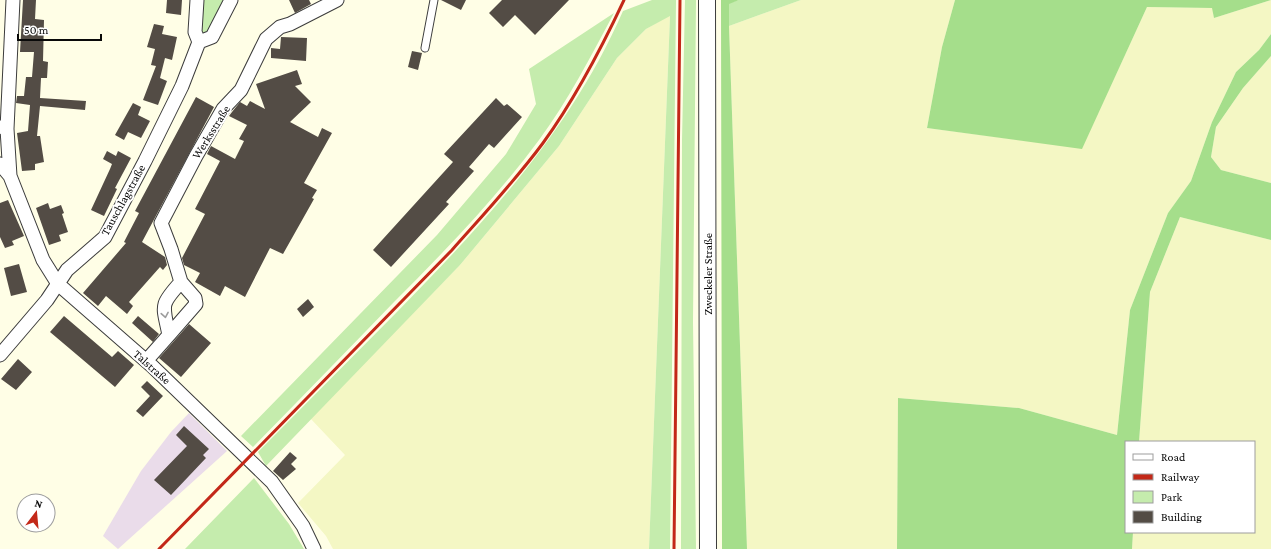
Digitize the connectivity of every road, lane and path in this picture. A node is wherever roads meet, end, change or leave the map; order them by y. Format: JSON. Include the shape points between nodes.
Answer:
{"nodes":[{"id":1,"x":13,"y":0,"type":"edge"},
{"id":2,"x":197,"y":0,"type":"edge"},
{"id":3,"x":231,"y":0,"type":"edge"},
{"id":4,"x":337,"y":0,"type":"edge"},
{"id":5,"x":434,"y":0,"type":"edge"},
{"id":6,"x":707,"y":0,"type":"edge"},
{"id":7,"x":199,"y":42,"type":"junction"},
{"id":8,"x":425,"y":48,"type":"dead end"},
{"id":9,"x":3,"y":128,"type":"edge"},
{"id":10,"x":0,"y":164,"type":"edge"},
{"id":11,"x":10,"y":176,"type":"junction"},
{"id":12,"x":181,"y":282,"type":"junction"},
{"id":13,"x":58,"y":284,"type":"junction"},
{"id":14,"x":169,"y":335,"type":"junction"},
{"id":15,"x":0,"y":355,"type":"edge"},
{"id":16,"x":146,"y":361,"type":"junction"},
{"id":17,"x":314,"y":549,"type":"edge"},
{"id":18,"x":708,"y":549,"type":"edge"}],
"edges":[{"from":1,"to":9,"type":"street","name":"Talstraße"},
{"from":2,"to":7,"type":"street","via":[[195,32]]},
{"from":3,"to":7,"type":"street","via":[[212,37]]},
{"from":4,"to":12,"type":"street","name":"Werksstraße","via":[[290,24],[280,26],[266,39],[242,90],[222,109],[161,223]]},
{"from":5,"to":8,"type":"lane"},
{"from":6,"to":18,"type":"street","name":"Zweckeler Straße"},
{"from":7,"to":13,"type":"street","name":"Tauschlagstraße","via":[[182,86],[146,161],[105,237],[67,270]]},
{"from":9,"to":11,"type":"street","name":"Talstraße"},
{"from":10,"to":11,"type":"street","name":"Talstraße"},
{"from":11,"to":13,"type":"street","name":"Talstraße","via":[[43,260]]},
{"from":12,"to":14,"type":"street","one_way":true,"via":[[166,298],[164,304]]},
{"from":12,"to":14,"type":"street","name":"Werksstraße","via":[[195,298],[196,304]]},
{"from":13,"to":15,"type":"street","name":"Tauschlagstraße","via":[[33,318]]},
{"from":13,"to":16,"type":"street","name":"Talstraße"},
{"from":14,"to":16,"type":"street","name":"Werksstraße"},
{"from":16,"to":17,"type":"street","name":"Talstraße","via":[[272,482],[303,526]]}]}
